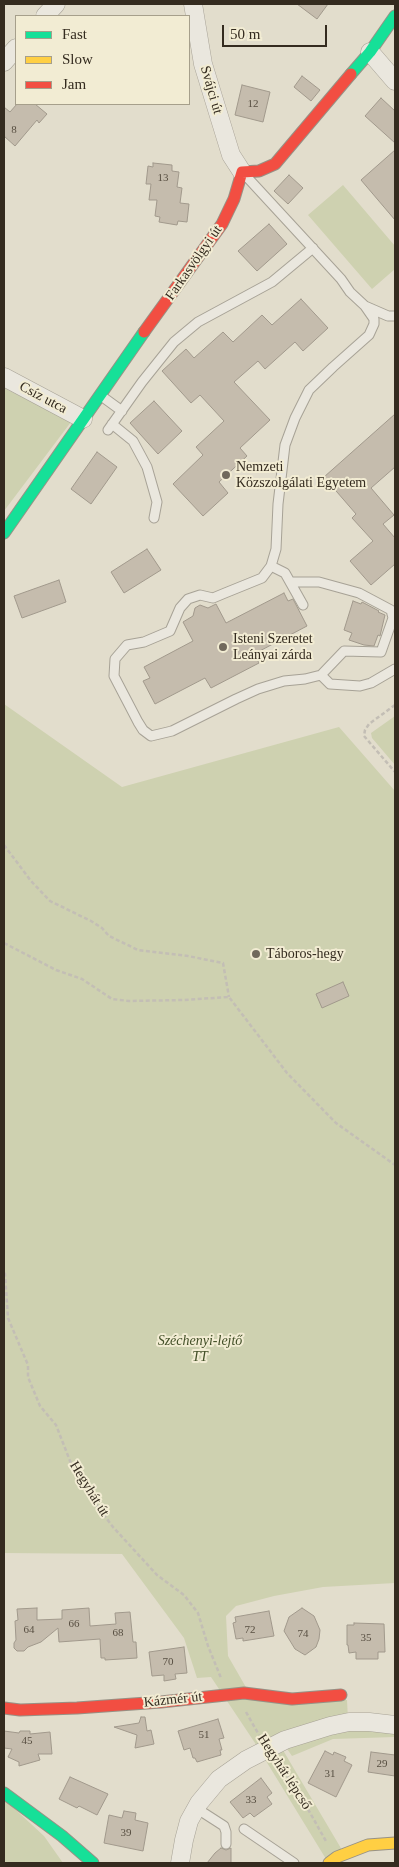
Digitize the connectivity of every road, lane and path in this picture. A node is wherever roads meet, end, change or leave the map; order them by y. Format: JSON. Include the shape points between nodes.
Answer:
{"nodes":[{"id":1,"x":56,"y":4,"type":"edge"},
{"id":2,"x":193,"y":4,"type":"edge"},
{"id":3,"x":46,"y":15,"type":"edge"},
{"id":4,"x":395,"y":16,"type":"edge"},
{"id":5,"x":15,"y":49,"type":"edge"},
{"id":6,"x":370,"y":52,"type":"junction"},
{"id":7,"x":4,"y":62,"type":"edge"},
{"id":8,"x":395,"y":81,"type":"edge"},
{"id":9,"x":242,"y":172,"type":"junction"},
{"id":10,"x":313,"y":248,"type":"junction"},
{"id":11,"x":365,"y":306,"type":"junction"},
{"id":12,"x":395,"y":316,"type":"edge"},
{"id":13,"x":4,"y":377,"type":"edge"},
{"id":14,"x":99,"y":395,"type":"junction"},
{"id":15,"x":122,"y":411,"type":"junction"},
{"id":16,"x":83,"y":419,"type":"junction"},
{"id":17,"x":154,"y":518,"type":"dead end"},
{"id":18,"x":4,"y":533,"type":"edge"},
{"id":19,"x":271,"y":566,"type":"junction"},
{"id":20,"x":291,"y":582,"type":"junction"},
{"id":21,"x":302,"y":605,"type":"dead end"},
{"id":22,"x":395,"y":669,"type":"edge"},
{"id":23,"x":321,"y":675,"type":"junction"},
{"id":24,"x":395,"y":705,"type":"edge"},
{"id":25,"x":395,"y":772,"type":"edge"},
{"id":26,"x":4,"y":845,"type":"edge"},
{"id":27,"x":4,"y":943,"type":"edge"},
{"id":28,"x":229,"y":997,"type":"junction"},
{"id":29,"x":395,"y":1165,"type":"edge"},
{"id":30,"x":4,"y":1273,"type":"edge"},
{"id":31,"x":222,"y":1680,"type":"dead end"},
{"id":32,"x":341,"y":1695,"type":"dead end"},
{"id":33,"x":4,"y":1708,"type":"edge"},
{"id":34,"x":245,"y":1709,"type":"dead end"},
{"id":35,"x":395,"y":1725,"type":"edge"},
{"id":36,"x":266,"y":1748,"type":"junction"},
{"id":37,"x":4,"y":1792,"type":"edge"},
{"id":38,"x":196,"y":1808,"type":"junction"},
{"id":39,"x":244,"y":1829,"type":"dead end"},
{"id":40,"x":395,"y":1843,"type":"edge"},
{"id":41,"x":226,"y":1844,"type":"dead end"},
{"id":42,"x":333,"y":1860,"type":"edge"},
{"id":43,"x":93,"y":1863,"type":"edge"},
{"id":44,"x":180,"y":1863,"type":"edge"},
{"id":45,"x":294,"y":1863,"type":"edge"}],
"edges":[{"from":1,"to":3,"type":"street"},
{"from":2,"to":9,"type":"street","name":"Svájci út","via":[[203,64],[231,155]]},
{"from":4,"to":6,"type":"street"},
{"from":5,"to":7,"type":"street"},
{"from":6,"to":8,"type":"street"},
{"from":6,"to":9,"type":"street","via":[[274,164],[259,171]]},
{"from":9,"to":10,"type":"lane"},
{"from":9,"to":14,"type":"street","name":"Farkasvölgyi út","via":[[222,224]]},
{"from":10,"to":11,"type":"lane"},
{"from":10,"to":15,"type":"lane","via":[[272,282],[198,322],[174,342]]},
{"from":11,"to":12,"type":"lane"},
{"from":11,"to":19,"type":"lane","via":[[374,318],[369,335],[309,390],[289,432],[282,463],[276,549]]},
{"from":13,"to":16,"type":"street","name":"Csíz utca"},
{"from":14,"to":15,"type":"lane"},
{"from":14,"to":16,"type":"street","name":"Farkasvölgyi út"},
{"from":15,"to":17,"type":"lane","via":[[110,427],[133,440],[147,467],[157,502]]},
{"from":16,"to":18,"type":"street","name":"Farkasvölgyi út"},
{"from":19,"to":20,"type":"lane","via":[[285,573]]},
{"from":19,"to":23,"type":"lane","via":[[262,578],[213,598],[200,595],[188,599],[180,608],[170,631],[127,645],[116,659],[114,676],[138,722],[151,736],[172,731],[258,689]]},
{"from":20,"to":21,"type":"lane"},
{"from":20,"to":23,"type":"lane","via":[[319,582],[358,593],[391,610],[393,618],[381,652],[344,651]]},
{"from":22,"to":23,"type":"lane","via":[[360,686],[330,684]]},
{"from":24,"to":25,"type":"path","via":[[369,724],[364,736]]},
{"from":26,"to":28,"type":"path","via":[[50,901],[91,921],[109,936],[138,950],[223,963]]},
{"from":27,"to":28,"type":"path","via":[[56,970],[82,979],[112,999],[176,1001]]},
{"from":28,"to":29,"type":"path","via":[[287,1073],[336,1123]]},
{"from":30,"to":31,"type":"path","name":"Hegyhát út","via":[[8,1318],[28,1365],[28,1377],[40,1406],[56,1424],[72,1466],[113,1527],[157,1576],[184,1595],[198,1614]]},
{"from":32,"to":33,"type":"street","name":"Kázmér út","via":[[292,1699],[244,1693],[106,1706]]},
{"from":34,"to":36,"type":"path","name":"Hegyhát lépcső"},
{"from":35,"to":36,"type":"street","via":[[348,1722],[308,1732]]},
{"from":36,"to":38,"type":"street","via":[[219,1779]]},
{"from":36,"to":42,"type":"path","name":"Hegyhát lépcső","via":[[295,1786]]},
{"from":37,"to":43,"type":"street"},
{"from":38,"to":41,"type":"lane","via":[[224,1826]]},
{"from":38,"to":44,"type":"street","via":[[184,1840]]},
{"from":39,"to":45,"type":"lane"},
{"from":40,"to":42,"type":"street","via":[[368,1845]]}]}
